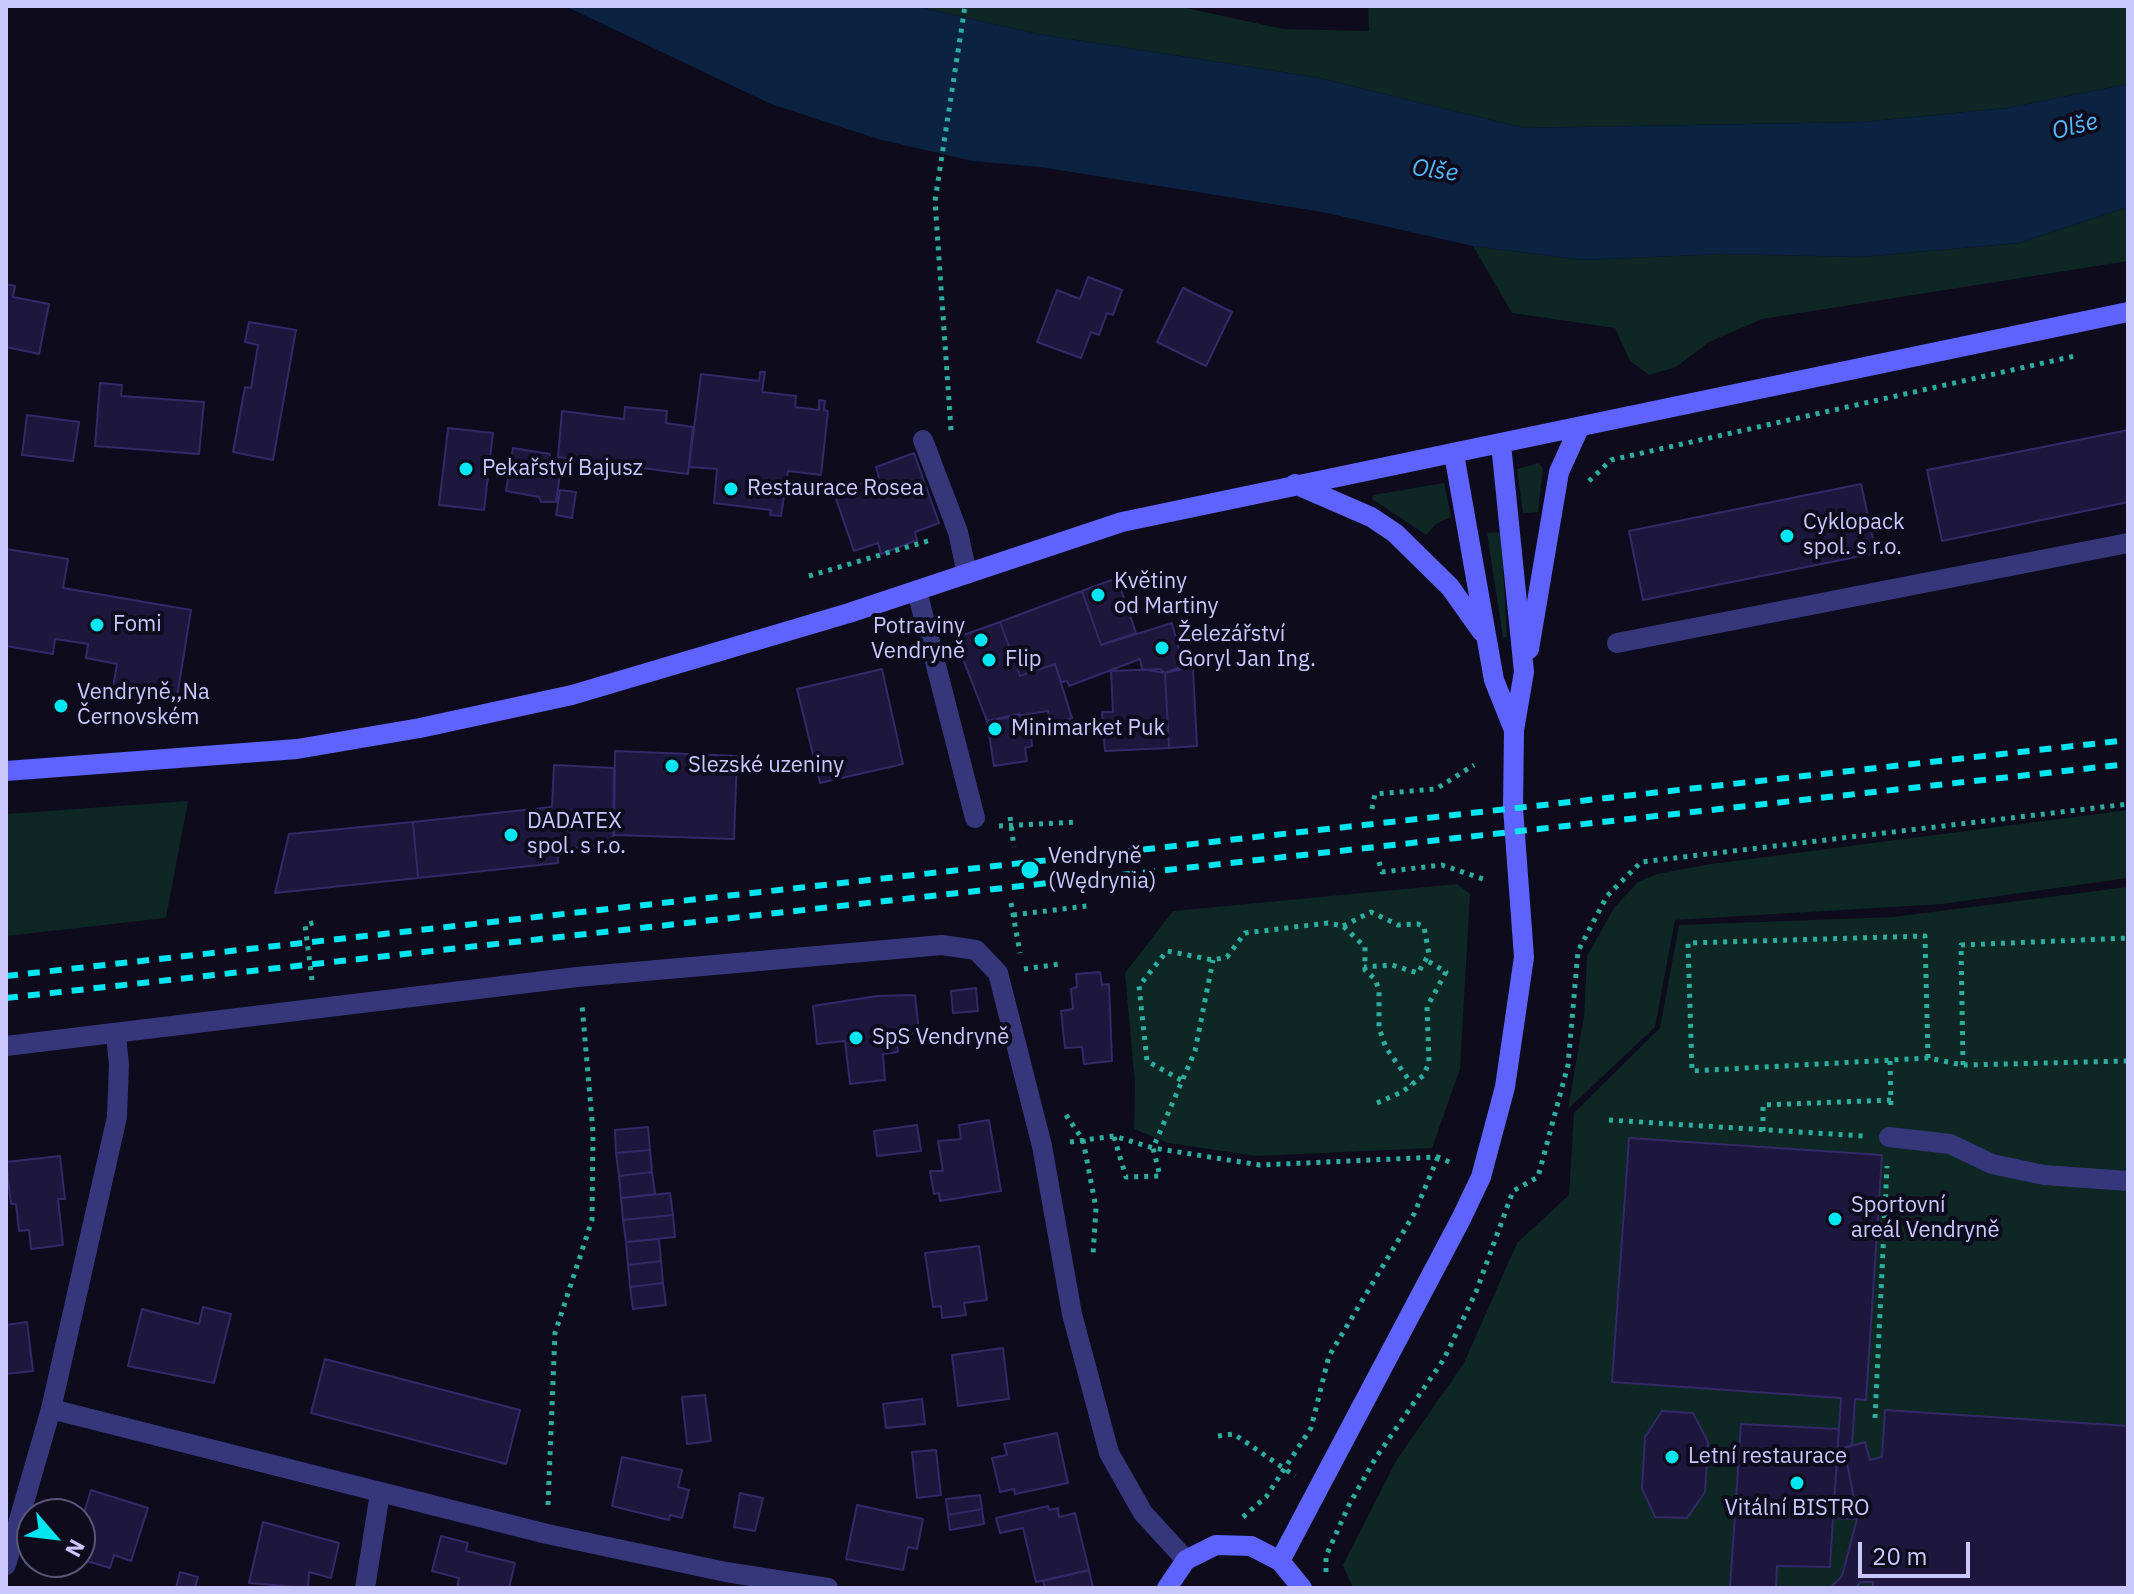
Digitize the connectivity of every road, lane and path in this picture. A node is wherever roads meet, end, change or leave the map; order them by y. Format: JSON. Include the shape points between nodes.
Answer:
{"nodes":[{"id":1,"x":965,"y":6,"type":"edge"},
{"id":2,"x":935,"y":201,"type":"dead end"},
{"id":3,"x":2128,"y":312,"type":"edge"},
{"id":4,"x":2082,"y":355,"type":"dead end"},
{"id":5,"x":1579,"y":428,"type":"junction"},
{"id":6,"x":923,"y":440,"type":"dead end"},
{"id":7,"x":1501,"y":444,"type":"junction"},
{"id":8,"x":1454,"y":454,"type":"junction"},
{"id":9,"x":1295,"y":484,"type":"junction"},
{"id":10,"x":1580,"y":488,"type":"dead end"},
{"id":11,"x":2128,"y":543,"type":"edge"},
{"id":12,"x":967,"y":574,"type":"junction"},
{"id":13,"x":917,"y":591,"type":"junction"},
{"id":14,"x":1487,"y":638,"type":"junction"},
{"id":15,"x":1617,"y":643,"type":"dead end"},
{"id":16,"x":1524,"y":672,"type":"junction"},
{"id":17,"x":1514,"y":730,"type":"junction"},
{"id":18,"x":1474,"y":765,"type":"dead end"},
{"id":19,"x":6,"y":771,"type":"edge"},
{"id":20,"x":2128,"y":804,"type":"edge"},
{"id":21,"x":1372,"y":809,"type":"dead end"},
{"id":22,"x":1010,"y":817,"type":"dead end"},
{"id":23,"x":975,"y":818,"type":"dead end"},
{"id":24,"x":1078,"y":822,"type":"dead end"},
{"id":25,"x":1015,"y":827,"type":"dead end"},
{"id":26,"x":1014,"y":847,"type":"dead end"},
{"id":27,"x":1379,"y":862,"type":"dead end"},
{"id":28,"x":1486,"y":880,"type":"dead end"},
{"id":29,"x":1011,"y":903,"type":"dead end"},
{"id":30,"x":1087,"y":906,"type":"dead end"},
{"id":31,"x":316,"y":922,"type":"dead end"},
{"id":32,"x":1343,"y":926,"type":"junction"},
{"id":33,"x":2128,"y":938,"type":"edge"},
{"id":34,"x":1213,"y":960,"type":"junction"},
{"id":35,"x":1426,"y":960,"type":"junction"},
{"id":36,"x":1060,"y":964,"type":"dead end"},
{"id":37,"x":1364,"y":967,"type":"junction"},
{"id":38,"x":1023,"y":969,"type":"dead end"},
{"id":39,"x":577,"y":977,"type":"junction"},
{"id":40,"x":312,"y":980,"type":"dead end"},
{"id":41,"x":116,"y":1035,"type":"junction"},
{"id":42,"x":6,"y":1046,"type":"edge"},
{"id":43,"x":1928,"y":1058,"type":"junction"},
{"id":44,"x":1890,"y":1061,"type":"junction"},
{"id":45,"x":2128,"y":1061,"type":"edge"},
{"id":46,"x":1963,"y":1065,"type":"junction"},
{"id":47,"x":1181,"y":1080,"type":"junction"},
{"id":48,"x":1412,"y":1084,"type":"junction"},
{"id":49,"x":1891,"y":1100,"type":"junction"},
{"id":50,"x":1377,"y":1103,"type":"dead end"},
{"id":51,"x":1609,"y":1120,"type":"dead end"},
{"id":52,"x":1763,"y":1131,"type":"junction"},
{"id":53,"x":1114,"y":1136,"type":"junction"},
{"id":54,"x":1889,"y":1137,"type":"junction"},
{"id":55,"x":1153,"y":1148,"type":"junction"},
{"id":56,"x":1438,"y":1157,"type":"junction"},
{"id":57,"x":1481,"y":1177,"type":"junction"},
{"id":58,"x":2128,"y":1181,"type":"edge"},
{"id":59,"x":1096,"y":1208,"type":"dead end"},
{"id":60,"x":51,"y":1409,"type":"junction"},
{"id":61,"x":1875,"y":1418,"type":"dead end"},
{"id":62,"x":1218,"y":1436,"type":"dead end"},
{"id":63,"x":1284,"y":1469,"type":"junction"},
{"id":64,"x":380,"y":1493,"type":"junction"},
{"id":65,"x":1235,"y":1519,"type":"dead end"},
{"id":66,"x":547,"y":1534,"type":"junction"},
{"id":67,"x":1186,"y":1560,"type":"junction"},
{"id":68,"x":1280,"y":1561,"type":"junction"},
{"id":69,"x":6,"y":1565,"type":"edge"},
{"id":70,"x":728,"y":1580,"type":"edge"},
{"id":71,"x":365,"y":1588,"type":"edge"},
{"id":72,"x":828,"y":1588,"type":"edge"},
{"id":73,"x":1167,"y":1588,"type":"edge"},
{"id":74,"x":1302,"y":1588,"type":"edge"},
{"id":75,"x":1327,"y":1588,"type":"edge"}],
"edges":[{"from":1,"to":2,"type":"path"},
{"from":3,"to":5,"type":"main road"},
{"from":4,"to":10,"type":"path","via":[[1611,460]]},
{"from":5,"to":7,"type":"main road"},
{"from":5,"to":16,"type":"main road","via":[[1559,472]]},
{"from":6,"to":12,"type":"street","via":[[958,532]]},
{"from":7,"to":8,"type":"main road"},
{"from":7,"to":16,"type":"main road"},
{"from":8,"to":9,"type":"main road"},
{"from":8,"to":14,"type":"main road"},
{"from":9,"to":12,"type":"main road","via":[[1122,522]]},
{"from":9,"to":14,"type":"main road","via":[[1395,533],[1450,587]]},
{"from":11,"to":15,"type":"street"},
{"from":12,"to":13,"type":"main road"},
{"from":13,"to":19,"type":"main road","via":[[572,695],[420,728],[297,749]]},
{"from":13,"to":23,"type":"street"},
{"from":14,"to":17,"type":"main road","via":[[1494,680]]},
{"from":16,"to":17,"type":"main road"},
{"from":17,"to":57,"type":"main road","via":[[1513,808],[1524,957],[1505,1087]]},
{"from":18,"to":21,"type":"path","via":[[1436,789],[1375,794]]},
{"from":20,"to":75,"type":"path","via":[[1641,862],[1607,896],[1578,951],[1568,1065],[1538,1177],[1513,1191],[1476,1292],[1444,1359],[1349,1505],[1326,1556]]},
{"from":22,"to":26,"type":"path"},
{"from":24,"to":25,"type":"path"},
{"from":27,"to":28,"type":"path","via":[[1382,872],[1442,865]]},
{"from":29,"to":30,"type":"path","via":[[1013,915]]},
{"from":31,"to":40,"type":"path","via":[[305,925]]},
{"from":32,"to":34,"type":"path","via":[[1328,923],[1245,933],[1227,957]]},
{"from":32,"to":35,"type":"path","via":[[1371,912],[1398,925],[1418,924],[1429,943]]},
{"from":32,"to":37,"type":"path","via":[[1365,947]]},
{"from":33,"to":46,"type":"path","via":[[1961,945]]},
{"from":34,"to":47,"type":"path","via":[[1195,1051]]},
{"from":34,"to":47,"type":"path","via":[[1167,951],[1139,986],[1147,1061]]},
{"from":35,"to":37,"type":"path","via":[[1412,974],[1392,965]]},
{"from":35,"to":48,"type":"path","via":[[1446,972],[1427,1007],[1429,1062]]},
{"from":36,"to":38,"type":"path"},
{"from":37,"to":48,"type":"path","via":[[1379,990],[1379,1028],[1386,1048]]},
{"from":39,"to":41,"type":"street"},
{"from":39,"to":66,"type":"path","via":[[593,1132],[592,1220],[555,1333]]},
{"from":39,"to":67,"type":"street","via":[[942,945],[976,950],[998,973],[1042,1146],[1072,1314],[1109,1453],[1143,1513]]},
{"from":41,"to":42,"type":"street"},
{"from":41,"to":60,"type":"street","via":[[117,1117]]},
{"from":43,"to":44,"type":"path"},
{"from":43,"to":44,"type":"path","via":[[1925,936],[1688,943],[1692,1071]]},
{"from":43,"to":46,"type":"path"},
{"from":44,"to":49,"type":"path"},
{"from":45,"to":46,"type":"path"},
{"from":47,"to":55,"type":"path"},
{"from":48,"to":50,"type":"path"},
{"from":49,"to":52,"type":"path","via":[[1763,1105]]},
{"from":49,"to":54,"type":"path"},
{"from":51,"to":52,"type":"path"},
{"from":52,"to":54,"type":"path"},
{"from":53,"to":55,"type":"path"},
{"from":53,"to":55,"type":"path","via":[[1126,1177],[1160,1176]]},
{"from":53,"to":59,"type":"path","via":[[1083,1140]]},
{"from":54,"to":58,"type":"street","via":[[1950,1144],[1992,1164],[2044,1175]]},
{"from":54,"to":61,"type":"path"},
{"from":55,"to":56,"type":"path","via":[[1260,1165]]},
{"from":56,"to":57,"type":"path"},
{"from":56,"to":63,"type":"path","via":[[1414,1214],[1329,1356],[1311,1428]]},
{"from":57,"to":68,"type":"main road"},
{"from":60,"to":64,"type":"street"},
{"from":60,"to":69,"type":"street"},
{"from":62,"to":63,"type":"path","via":[[1234,1434]]},
{"from":63,"to":65,"type":"path","via":[[1266,1497]]},
{"from":64,"to":66,"type":"street"},
{"from":64,"to":71,"type":"street"},
{"from":66,"to":70,"type":"street"},
{"from":67,"to":68,"type":"main road","via":[[1216,1545],[1251,1546]]},
{"from":67,"to":73,"type":"main road"},
{"from":68,"to":74,"type":"main road"},
{"from":70,"to":72,"type":"street"}]}
